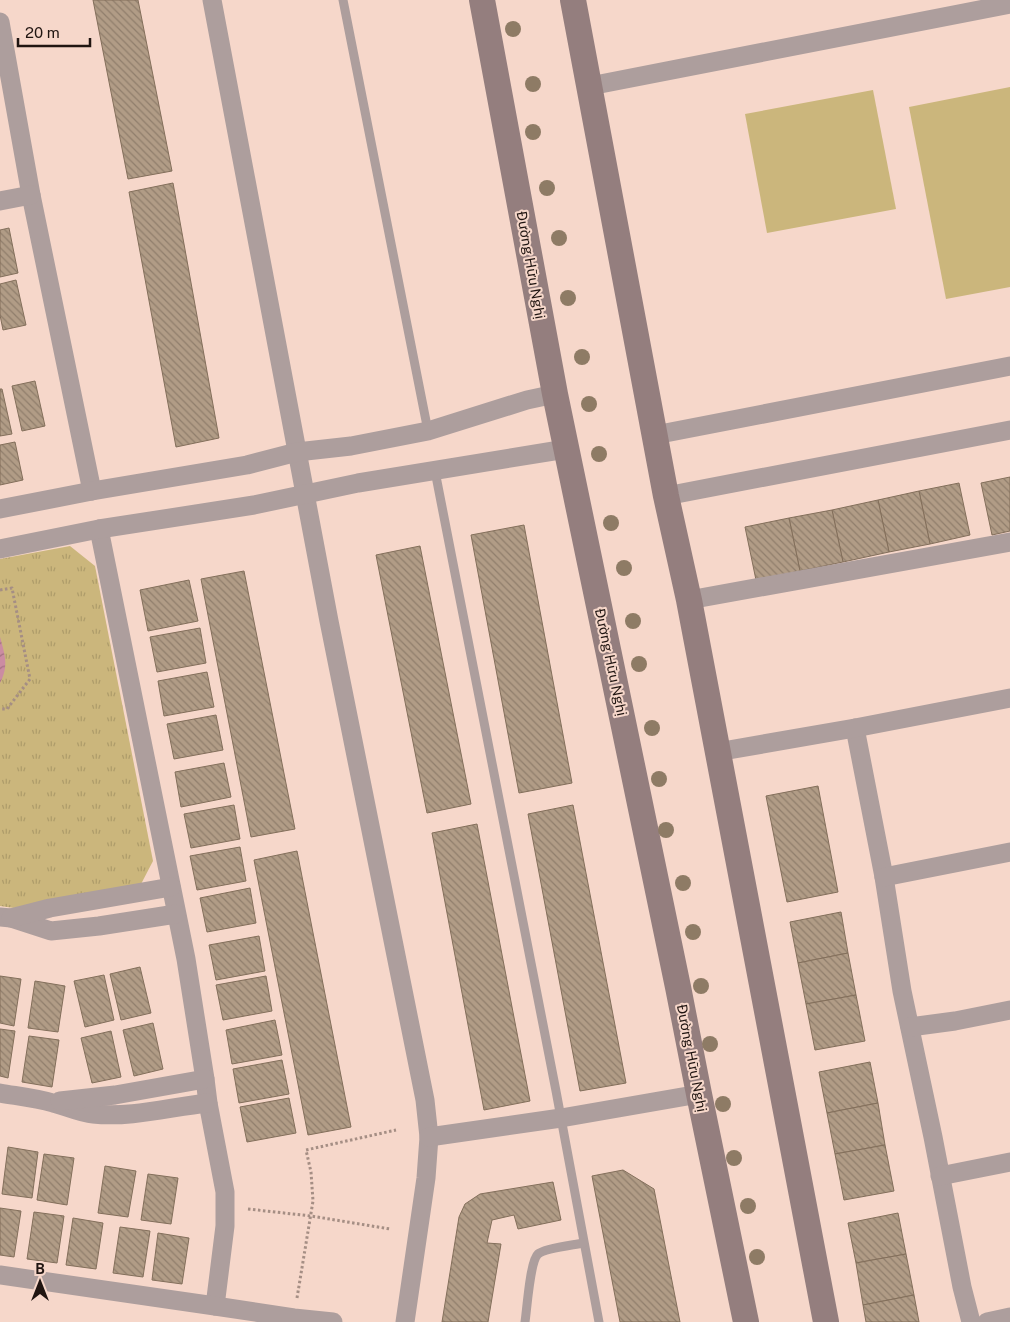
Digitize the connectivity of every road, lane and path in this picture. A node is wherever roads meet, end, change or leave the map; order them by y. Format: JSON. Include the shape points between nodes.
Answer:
{"nodes":[{"id":1,"x":212,"y":0,"type":"edge"},
{"id":2,"x":342,"y":0,"type":"edge"},
{"id":3,"x":482,"y":0,"type":"edge"},
{"id":4,"x":573,"y":0,"type":"edge"},
{"id":5,"x":1010,"y":4,"type":"edge"},
{"id":6,"x":0,"y":22,"type":"edge"},
{"id":7,"x":590,"y":86,"type":"junction"},
{"id":8,"x":31,"y":195,"type":"junction"},
{"id":9,"x":0,"y":201,"type":"edge"},
{"id":10,"x":1010,"y":366,"type":"edge"},
{"id":11,"x":555,"y":394,"type":"junction"},
{"id":12,"x":1010,"y":430,"type":"edge"},
{"id":13,"x":428,"y":431,"type":"junction"},
{"id":14,"x":655,"y":435,"type":"junction"},
{"id":15,"x":566,"y":449,"type":"junction"},
{"id":16,"x":297,"y":452,"type":"junction"},
{"id":17,"x":435,"y":470,"type":"junction"},
{"id":18,"x":92,"y":491,"type":"junction"},
{"id":19,"x":305,"y":493,"type":"junction"},
{"id":20,"x":666,"y":496,"type":"junction"},
{"id":21,"x":0,"y":509,"type":"edge"},
{"id":22,"x":99,"y":529,"type":"junction"},
{"id":23,"x":1010,"y":542,"type":"edge"},
{"id":24,"x":0,"y":549,"type":"edge"},
{"id":25,"x":0,"y":590,"type":"edge"},
{"id":26,"x":689,"y":600,"type":"junction"},
{"id":27,"x":1010,"y":698,"type":"edge"},
{"id":28,"x":0,"y":709,"type":"edge"},
{"id":29,"x":855,"y":728,"type":"junction"},
{"id":30,"x":717,"y":752,"type":"junction"},
{"id":31,"x":1010,"y":852,"type":"edge"},
{"id":32,"x":884,"y":877,"type":"junction"},
{"id":33,"x":170,"y":887,"type":"junction"},
{"id":34,"x":176,"y":914,"type":"junction"},
{"id":35,"x":5,"y":918,"type":"edge"},
{"id":36,"x":1010,"y":1010,"type":"edge"},
{"id":37,"x":910,"y":1027,"type":"junction"},
{"id":38,"x":205,"y":1079,"type":"junction"},
{"id":39,"x":0,"y":1093,"type":"edge"},
{"id":40,"x":699,"y":1094,"type":"junction"},
{"id":41,"x":51,"y":1102,"type":"junction"},
{"id":42,"x":208,"y":1103,"type":"junction"},
{"id":43,"x":561,"y":1118,"type":"junction"},
{"id":44,"x":396,"y":1130,"type":"dead end"},
{"id":45,"x":429,"y":1137,"type":"junction"},
{"id":46,"x":1010,"y":1162,"type":"edge"},
{"id":47,"x":940,"y":1176,"type":"junction"},
{"id":48,"x":248,"y":1209,"type":"dead end"},
{"id":49,"x":311,"y":1216,"type":"junction"},
{"id":50,"x":390,"y":1229,"type":"dead end"},
{"id":51,"x":583,"y":1242,"type":"junction"},
{"id":52,"x":0,"y":1276,"type":"edge"},
{"id":53,"x":215,"y":1306,"type":"junction"},
{"id":54,"x":295,"y":1313,"type":"edge"},
{"id":55,"x":1010,"y":1317,"type":"edge"},
{"id":56,"x":333,"y":1322,"type":"edge"},
{"id":57,"x":405,"y":1322,"type":"edge"},
{"id":58,"x":525,"y":1322,"type":"edge"},
{"id":59,"x":599,"y":1322,"type":"edge"},
{"id":60,"x":746,"y":1322,"type":"edge"},
{"id":61,"x":826,"y":1322,"type":"edge"},
{"id":62,"x":972,"y":1322,"type":"edge"},
{"id":63,"x":986,"y":1322,"type":"edge"}],
"edges":[{"from":1,"to":16,"type":"street"},
{"from":2,"to":13,"type":"lane"},
{"from":3,"to":11,"type":"main road","name":"Đường Hữu Nghị"},
{"from":4,"to":7,"type":"main road"},
{"from":5,"to":7,"type":"street"},
{"from":6,"to":8,"type":"street"},
{"from":7,"to":14,"type":"main road"},
{"from":8,"to":9,"type":"street"},
{"from":8,"to":18,"type":"street"},
{"from":10,"to":14,"type":"street"},
{"from":11,"to":13,"type":"street"},
{"from":11,"to":15,"type":"main road","name":"Đường Hữu Nghị"},
{"from":12,"to":20,"type":"street"},
{"from":13,"to":16,"type":"street","via":[[351,446]]},
{"from":14,"to":20,"type":"main road"},
{"from":15,"to":17,"type":"street"},
{"from":15,"to":40,"type":"main road","name":"Đường Hữu Nghị"},
{"from":16,"to":18,"type":"street"},
{"from":16,"to":19,"type":"street"},
{"from":17,"to":19,"type":"street"},
{"from":17,"to":43,"type":"lane"},
{"from":18,"to":21,"type":"street"},
{"from":19,"to":22,"type":"street","via":[[254,505]]},
{"from":19,"to":45,"type":"street","via":[[425,1100]]},
{"from":20,"to":26,"type":"main road"},
{"from":22,"to":24,"type":"street"},
{"from":22,"to":33,"type":"street"},
{"from":23,"to":26,"type":"street"},
{"from":25,"to":28,"type":"path","via":[[12,588],[30,679],[7,709]]},
{"from":26,"to":30,"type":"main road"},
{"from":27,"to":29,"type":"street"},
{"from":29,"to":30,"type":"street"},
{"from":29,"to":32,"type":"street"},
{"from":30,"to":61,"type":"main road"},
{"from":31,"to":32,"type":"street"},
{"from":32,"to":37,"type":"street"},
{"from":33,"to":34,"type":"street"},
{"from":33,"to":35,"type":"street"},
{"from":34,"to":35,"type":"street","via":[[51,931]]},
{"from":34,"to":38,"type":"street"},
{"from":36,"to":37,"type":"street"},
{"from":37,"to":47,"type":"street"},
{"from":38,"to":41,"type":"street"},
{"from":38,"to":42,"type":"street"},
{"from":39,"to":41,"type":"street"},
{"from":40,"to":43,"type":"street"},
{"from":40,"to":60,"type":"main road","name":"Đường Hữu Nghị"},
{"from":41,"to":42,"type":"street","via":[[91,1114],[114,1115]]},
{"from":42,"to":53,"type":"street","via":[[226,1192]]},
{"from":43,"to":45,"type":"street"},
{"from":43,"to":51,"type":"lane"},
{"from":44,"to":49,"type":"path","via":[[306,1150],[313,1201]]},
{"from":45,"to":57,"type":"street"},
{"from":46,"to":47,"type":"street"},
{"from":47,"to":62,"type":"street"},
{"from":48,"to":49,"type":"path"},
{"from":49,"to":50,"type":"path"},
{"from":49,"to":54,"type":"path"},
{"from":51,"to":58,"type":"lane","via":[[538,1254],[533,1263]]},
{"from":51,"to":59,"type":"lane"},
{"from":52,"to":53,"type":"street"},
{"from":53,"to":54,"type":"street"},
{"from":54,"to":56,"type":"street"},
{"from":55,"to":63,"type":"street"}]}
